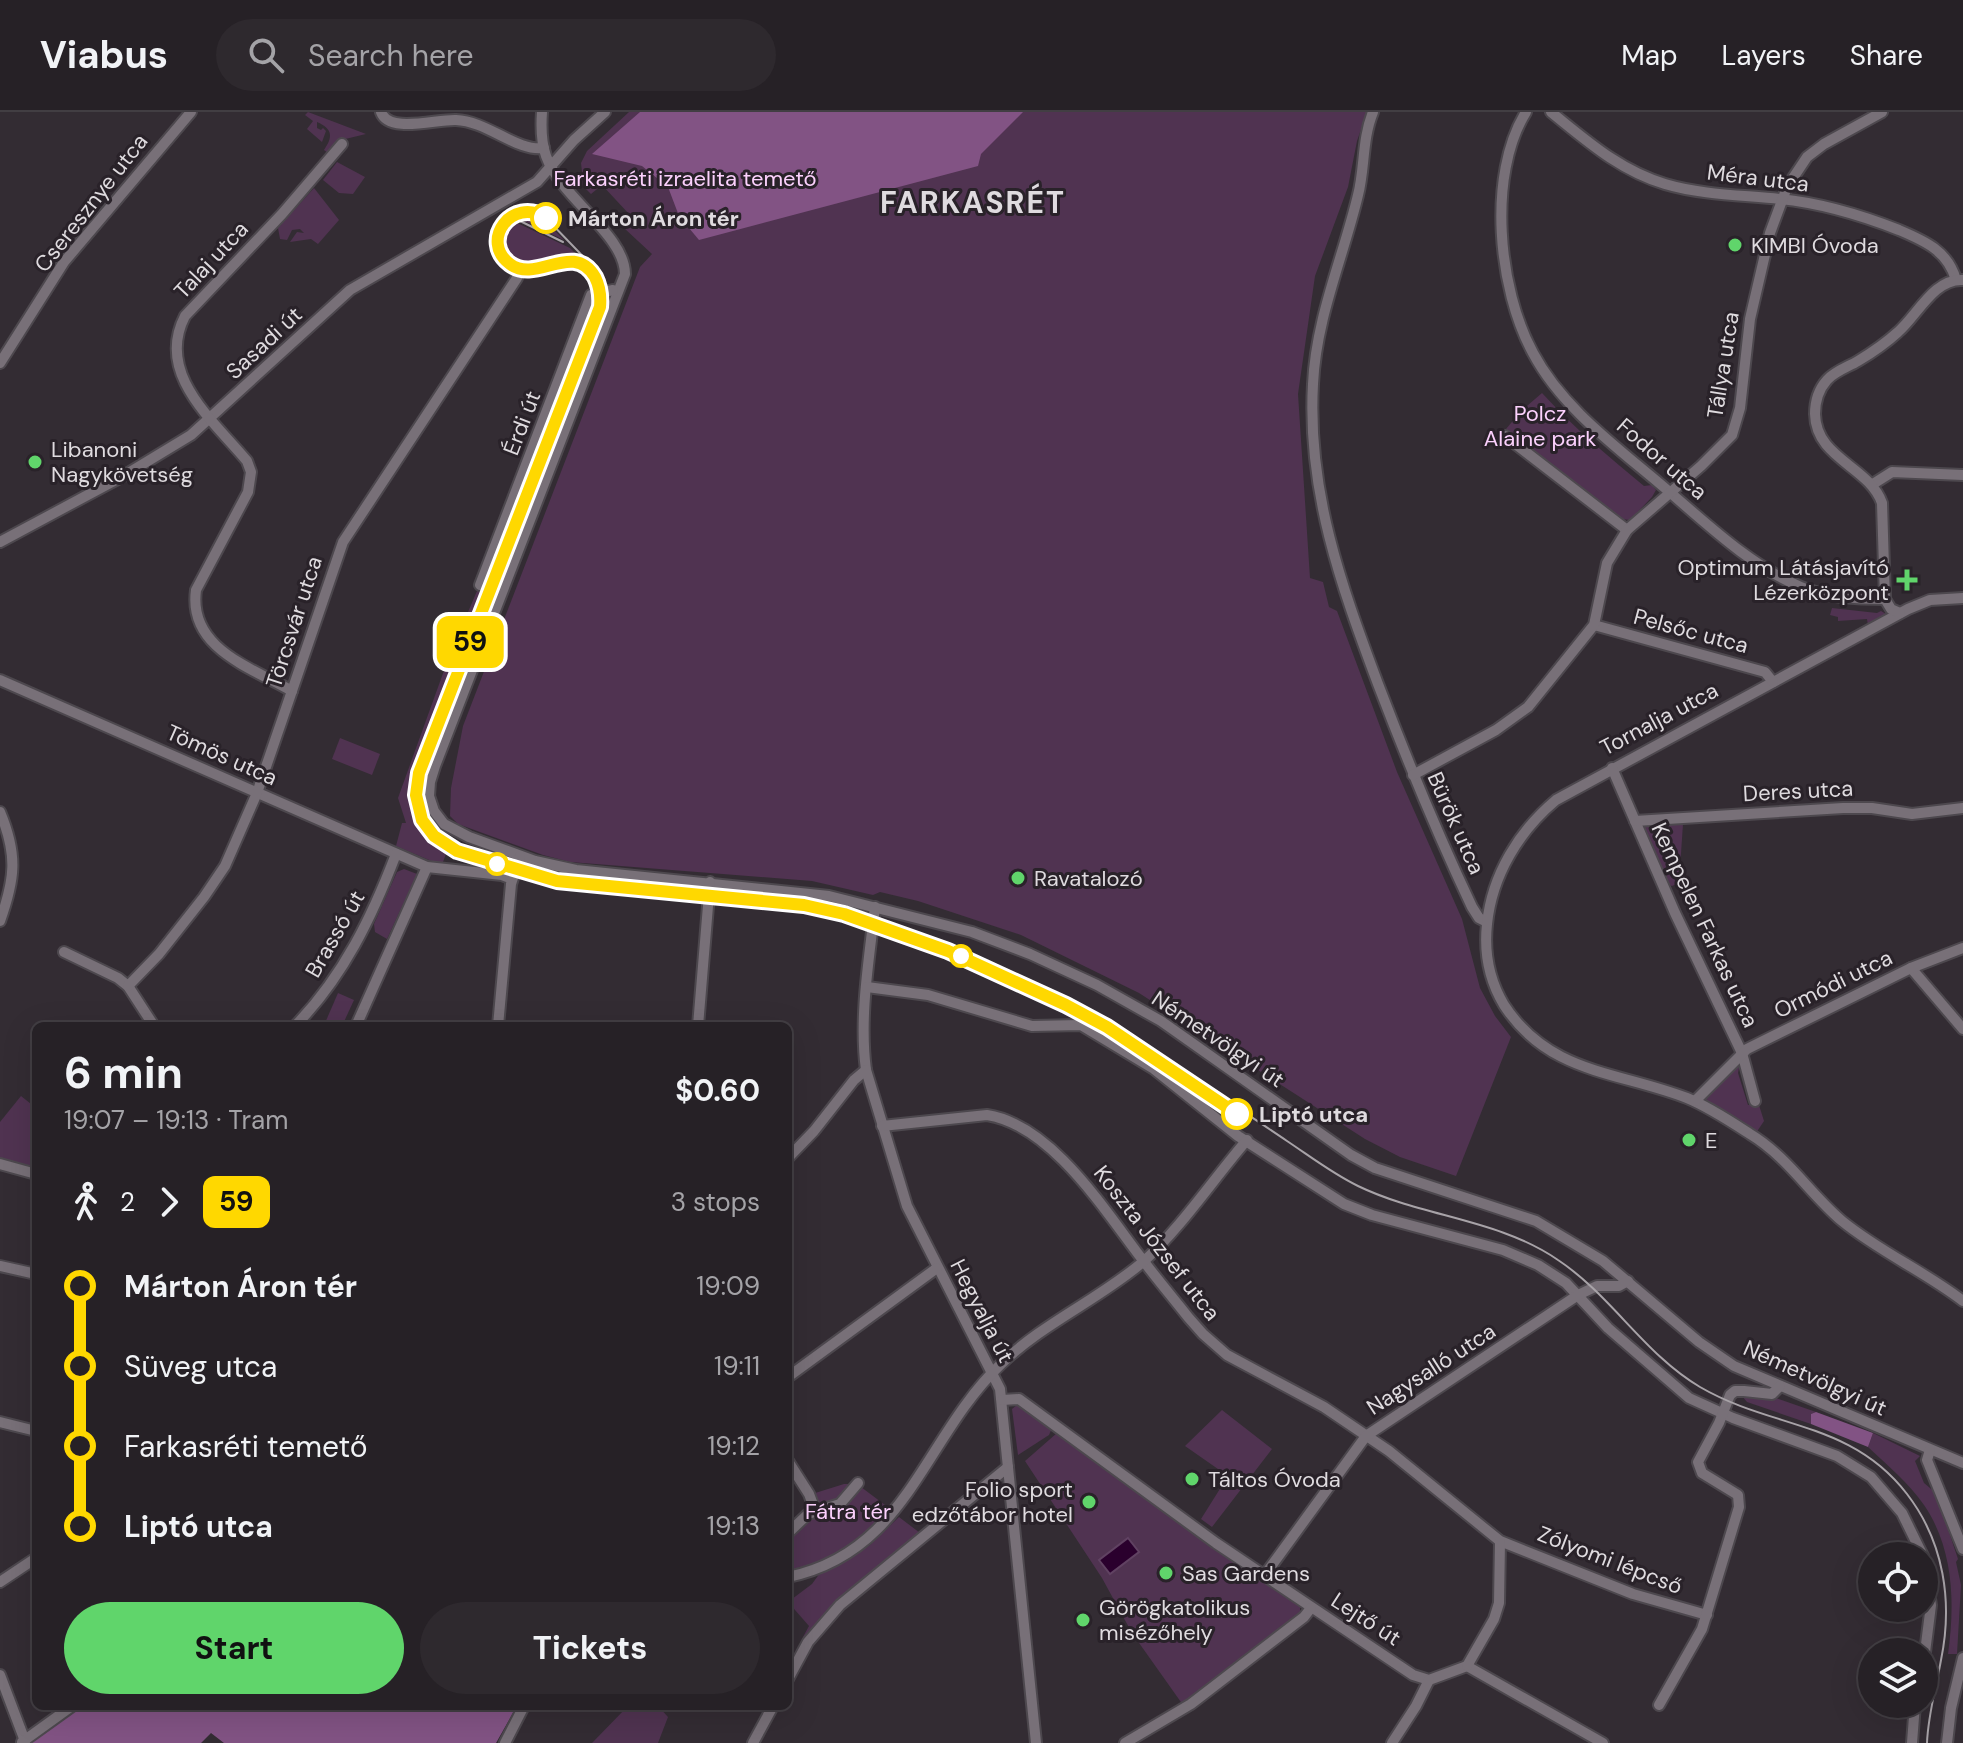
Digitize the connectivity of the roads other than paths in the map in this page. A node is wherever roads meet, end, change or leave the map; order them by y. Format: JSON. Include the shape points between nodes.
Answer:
{"nodes":[{"id":1,"x":191,"y":112,"type":"edge"},
{"id":2,"x":381,"y":112,"type":"edge"},
{"id":3,"x":542,"y":112,"type":"edge"},
{"id":4,"x":605,"y":112,"type":"edge"},
{"id":5,"x":1373,"y":112,"type":"edge"},
{"id":6,"x":1526,"y":112,"type":"edge"},
{"id":7,"x":1551,"y":112,"type":"edge"},
{"id":8,"x":1882,"y":112,"type":"edge"},
{"id":9,"x":342,"y":144,"type":"dead end"},
{"id":10,"x":544,"y":148,"type":"junction"},
{"id":11,"x":551,"y":167,"type":"junction"},
{"id":12,"x":1782,"y":199,"type":"junction"},
{"id":13,"x":517,"y":278,"type":"dead end"},
{"id":14,"x":1959,"y":280,"type":"edge"},
{"id":15,"x":617,"y":290,"type":"junction"},
{"id":16,"x":0,"y":363,"type":"edge"},
{"id":17,"x":212,"y":418,"type":"junction"},
{"id":18,"x":1505,"y":436,"type":"dead end"},
{"id":19,"x":1963,"y":475,"type":"edge"},
{"id":20,"x":1873,"y":484,"type":"junction"},
{"id":21,"x":1669,"y":492,"type":"junction"},
{"id":22,"x":1627,"y":530,"type":"junction"},
{"id":23,"x":0,"y":542,"type":"edge"},
{"id":24,"x":480,"y":585,"type":"dead end"},
{"id":25,"x":1963,"y":598,"type":"edge"},
{"id":26,"x":1885,"y":599,"type":"junction"},
{"id":27,"x":1904,"y":611,"type":"junction"},
{"id":28,"x":1594,"y":625,"type":"junction"},
{"id":29,"x":0,"y":680,"type":"edge"},
{"id":30,"x":1773,"y":682,"type":"junction"},
{"id":31,"x":292,"y":691,"type":"junction"},
{"id":32,"x":1612,"y":768,"type":"junction"},
{"id":33,"x":1413,"y":775,"type":"junction"},
{"id":34,"x":257,"y":793,"type":"junction"},
{"id":35,"x":1963,"y":808,"type":"edge"},
{"id":36,"x":0,"y":812,"type":"edge"},
{"id":37,"x":438,"y":818,"type":"joint"},
{"id":38,"x":1635,"y":821,"type":"junction"},
{"id":39,"x":396,"y":854,"type":"junction"},
{"id":40,"x":520,"y":856,"type":"junction"},
{"id":41,"x":427,"y":867,"type":"junction"},
{"id":42,"x":512,"y":879,"type":"junction"},
{"id":43,"x":710,"y":882,"type":"junction"},
{"id":44,"x":875,"y":907,"type":"junction"},
{"id":45,"x":0,"y":921,"type":"edge"},
{"id":46,"x":1487,"y":922,"type":"junction"},
{"id":47,"x":1963,"y":948,"type":"edge"},
{"id":48,"x":64,"y":952,"type":"dead end"},
{"id":49,"x":1911,"y":968,"type":"junction"},
{"id":50,"x":128,"y":986,"type":"junction"},
{"id":51,"x":867,"y":987,"type":"junction"},
{"id":52,"x":151,"y":1022,"type":"edge"},
{"id":53,"x":298,"y":1022,"type":"edge"},
{"id":54,"x":358,"y":1022,"type":"edge"},
{"id":55,"x":498,"y":1022,"type":"edge"},
{"id":56,"x":698,"y":1022,"type":"edge"},
{"id":57,"x":1963,"y":1029,"type":"edge"},
{"id":58,"x":1742,"y":1053,"type":"junction"},
{"id":59,"x":866,"y":1070,"type":"junction"},
{"id":60,"x":1695,"y":1101,"type":"junction"},
{"id":61,"x":1755,"y":1101,"type":"dead end"},
{"id":62,"x":882,"y":1126,"type":"junction"},
{"id":63,"x":1247,"y":1140,"type":"junction"},
{"id":64,"x":792,"y":1154,"type":"edge"},
{"id":65,"x":0,"y":1164,"type":"edge"},
{"id":66,"x":32,"y":1173,"type":"edge"},
{"id":67,"x":1143,"y":1261,"type":"junction"},
{"id":68,"x":0,"y":1266,"type":"edge"},
{"id":69,"x":937,"y":1268,"type":"junction"},
{"id":70,"x":32,"y":1273,"type":"edge"},
{"id":71,"x":1628,"y":1281,"type":"junction"},
{"id":72,"x":1578,"y":1295,"type":"junction"},
{"id":73,"x":1963,"y":1301,"type":"edge"},
{"id":74,"x":992,"y":1373,"type":"junction"},
{"id":75,"x":792,"y":1374,"type":"edge"},
{"id":76,"x":1780,"y":1386,"type":"junction"},
{"id":77,"x":1002,"y":1400,"type":"junction"},
{"id":78,"x":1723,"y":1414,"type":"junction"},
{"id":79,"x":0,"y":1422,"type":"edge"},
{"id":80,"x":32,"y":1430,"type":"edge"},
{"id":81,"x":1366,"y":1436,"type":"junction"},
{"id":82,"x":1930,"y":1450,"type":"junction"},
{"id":83,"x":1963,"y":1463,"type":"edge"},
{"id":84,"x":792,"y":1467,"type":"edge"},
{"id":85,"x":1008,"y":1467,"type":"junction"},
{"id":86,"x":858,"y":1483,"type":"dead end"},
{"id":87,"x":815,"y":1510,"type":"junction"},
{"id":88,"x":792,"y":1528,"type":"edge"},
{"id":89,"x":1500,"y":1541,"type":"junction"},
{"id":90,"x":1915,"y":1542,"type":"edge"},
{"id":91,"x":1963,"y":1549,"type":"edge"},
{"id":92,"x":32,"y":1561,"type":"edge"},
{"id":93,"x":792,"y":1576,"type":"edge"},
{"id":94,"x":1264,"y":1576,"type":"junction"},
{"id":95,"x":0,"y":1582,"type":"edge"},
{"id":96,"x":1311,"y":1608,"type":"junction"},
{"id":97,"x":1707,"y":1615,"type":"junction"},
{"id":98,"x":1963,"y":1658,"type":"edge"},
{"id":99,"x":1467,"y":1666,"type":"junction"},
{"id":100,"x":792,"y":1672,"type":"edge"},
{"id":101,"x":0,"y":1675,"type":"edge"},
{"id":102,"x":1429,"y":1680,"type":"junction"},
{"id":103,"x":1659,"y":1705,"type":"dead end"},
{"id":104,"x":67,"y":1710,"type":"edge"},
{"id":105,"x":522,"y":1710,"type":"edge"},
{"id":106,"x":771,"y":1710,"type":"edge"},
{"id":107,"x":1914,"y":1718,"type":"edge"},
{"id":108,"x":23,"y":1742,"type":"edge"},
{"id":109,"x":505,"y":1743,"type":"edge"},
{"id":110,"x":753,"y":1743,"type":"edge"},
{"id":111,"x":1036,"y":1743,"type":"edge"},
{"id":112,"x":1125,"y":1743,"type":"edge"},
{"id":113,"x":1392,"y":1743,"type":"edge"},
{"id":114,"x":1603,"y":1743,"type":"edge"},
{"id":115,"x":1912,"y":1743,"type":"edge"},
{"id":116,"x":1947,"y":1743,"type":"edge"}],
"edges":[{"from":1,"to":16,"type":"street","name":"Cseresznye utca","via":[[64,262]]},
{"from":2,"to":10,"type":"street","via":[[387,122],[403,124],[469,121],[532,149]]},
{"from":3,"to":10,"type":"street"},
{"from":4,"to":11,"type":"street","name":"Sasadi út"},
{"from":5,"to":33,"type":"street","name":"Bürök utca","via":[[1358,196],[1316,357],[1315,448],[1335,565]]},
{"from":6,"to":21,"type":"street","name":"Fodor utca","via":[[1507,162],[1501,197],[1507,275],[1525,336],[1563,396]]},
{"from":7,"to":12,"type":"street","name":"Méra utca","via":[[1600,153],[1646,177],[1705,192]]},
{"from":8,"to":12,"type":"street","name":"Tállya utca","via":[[1807,157]]},
{"from":9,"to":17,"type":"street","name":"Talaj utca","via":[[180,326],[177,366]]},
{"from":10,"to":11,"type":"street"},
{"from":11,"to":15,"type":"street","via":[[621,253],[625,274]]},
{"from":11,"to":17,"type":"street","name":"Sasadi út","via":[[537,182],[350,290]]},
{"from":12,"to":14,"type":"street","name":"Méra utca","via":[[1859,216],[1910,235],[1942,253]]},
{"from":12,"to":21,"type":"street","name":"Tállya utca","via":[[1750,319],[1736,425],[1709,459]]},
{"from":13,"to":31,"type":"street","name":"Törcsvár utca","via":[[343,542]]},
{"from":14,"to":20,"type":"street","via":[[1937,290],[1886,343],[1828,379],[1818,396],[1815,418],[1822,440]]},
{"from":15,"to":24,"type":"street","name":"Érdi út","via":[[591,295]]},
{"from":15,"to":37,"type":"street","name":"Érdi út","via":[[435,766],[429,796]]},
{"from":17,"to":23,"type":"street","name":"Sasadi út","via":[[169,450]]},
{"from":17,"to":31,"type":"street","name":"Talaj utca","via":[[247,461],[251,482],[196,590],[197,616],[216,646]]},
{"from":18,"to":22,"type":"street"},
{"from":19,"to":20,"type":"street","via":[[1892,472]]},
{"from":20,"to":26,"type":"street","via":[[1882,503]]},
{"from":21,"to":22,"type":"street","name":"Tállya utca"},
{"from":21,"to":26,"type":"street","name":"Fodor utca","via":[[1787,581],[1847,598]]},
{"from":22,"to":28,"type":"street","name":"Tállya utca","via":[[1607,563]]},
{"from":25,"to":27,"type":"street","via":[[1930,600]]},
{"from":26,"to":27,"type":"street","via":[[1891,609]]},
{"from":27,"to":30,"type":"street","name":"Tornalja utca"},
{"from":28,"to":30,"type":"street","name":"Pelsőc utca","via":[[1765,672]]},
{"from":28,"to":33,"type":"street","name":"Tállya utca","via":[[1528,707]]},
{"from":29,"to":34,"type":"street","name":"Tömös utca"},
{"from":30,"to":32,"type":"street","name":"Tornalja utca"},
{"from":31,"to":34,"type":"street","name":"Törcsvár utca"},
{"from":32,"to":38,"type":"street","name":"Kempelen Farkas utca"},
{"from":32,"to":46,"type":"street","name":"Tornalja utca","via":[[1556,800],[1526,831],[1498,879]]},
{"from":33,"to":46,"type":"street","name":"Bürök utca","via":[[1472,907]]},
{"from":34,"to":39,"type":"street","name":"Tömös utca"},
{"from":34,"to":50,"type":"street","name":"Törcsvár utca","via":[[215,883]]},
{"from":35,"to":38,"type":"street","name":"Deres utca","via":[[1912,814],[1843,808]]},
{"from":36,"to":45,"type":"street","via":[[14,863]]},
{"from":37,"to":40,"type":"street","name":"Németvölgyi út","via":[[452,829]]},
{"from":38,"to":58,"type":"street","name":"Kempelen Farkas utca"},
{"from":39,"to":41,"type":"street","name":"Tömös utca"},
{"from":39,"to":53,"type":"street","name":"Brassó út","via":[[372,916],[330,986]]},
{"from":40,"to":42,"type":"street"},
{"from":40,"to":43,"type":"street","name":"Németvölgyi út","via":[[556,867]]},
{"from":41,"to":42,"type":"street"},
{"from":41,"to":54,"type":"street"},
{"from":42,"to":55,"type":"street"},
{"from":43,"to":44,"type":"street","name":"Németvölgyi út","via":[[805,892]]},
{"from":43,"to":56,"type":"street"},
{"from":44,"to":51,"type":"street","name":"Hegyalja út"},
{"from":44,"to":71,"type":"street","name":"Németvölgyi út","via":[[972,932],[1097,985],[1161,1021],[1351,1155],[1375,1168],[1536,1221]]},
{"from":46,"to":60,"type":"street","via":[[1486,953],[1493,982],[1532,1039],[1569,1062]]},
{"from":47,"to":49,"type":"street","name":"Ormódi utca"},
{"from":48,"to":50,"type":"street"},
{"from":49,"to":57,"type":"street"},
{"from":49,"to":58,"type":"street","name":"Ormódi utca"},
{"from":50,"to":52,"type":"street"},
{"from":51,"to":59,"type":"street","name":"Hegyalja út"},
{"from":51,"to":63,"type":"street","via":[[928,995],[1043,1027],[1081,1025],[1154,1069]]},
{"from":58,"to":60,"type":"street","name":"Ormódi utca"},
{"from":58,"to":61,"type":"street","name":"Kempelen Farkas utca"},
{"from":59,"to":62,"type":"street","name":"Hegyalja út"},
{"from":59,"to":64,"type":"street"},
{"from":60,"to":73,"type":"street","via":[[1770,1147],[1867,1240]]},
{"from":62,"to":67,"type":"street","name":"Koszta József utca","via":[[971,1116],[1009,1121],[1075,1171]]},
{"from":62,"to":69,"type":"street","name":"Hegyalja út","via":[[907,1206]]},
{"from":63,"to":67,"type":"street"},
{"from":63,"to":72,"type":"street","via":[[1354,1208],[1524,1258]]},
{"from":65,"to":66,"type":"street"},
{"from":67,"to":74,"type":"street"},
{"from":67,"to":81,"type":"street","name":"Koszta József utca","via":[[1227,1355]]},
{"from":68,"to":70,"type":"street"},
{"from":69,"to":74,"type":"street","name":"Hegyalja út"},
{"from":69,"to":75,"type":"street"},
{"from":71,"to":72,"type":"street","name":"Nagysalló utca"},
{"from":71,"to":76,"type":"street","name":"Németvölgyi út","via":[[1699,1342],[1734,1366]]},
{"from":72,"to":78,"type":"street","via":[[1675,1387]]},
{"from":72,"to":81,"type":"street","name":"Nagysalló utca"},
{"from":74,"to":77,"type":"street","name":"Hegyalja út"},
{"from":74,"to":93,"type":"street","via":[[873,1535],[833,1563]]},
{"from":76,"to":78,"type":"street","via":[[1772,1394],[1735,1391]]},
{"from":76,"to":82,"type":"street","name":"Németvölgyi út"},
{"from":77,"to":85,"type":"street","name":"Hegyalja út"},
{"from":77,"to":94,"type":"street","name":"Lejtő út","via":[[1019,1399]]},
{"from":78,"to":90,"type":"street","via":[[1837,1456],[1875,1482],[1902,1513]]},
{"from":78,"to":97,"type":"street","via":[[1698,1469],[1733,1490],[1739,1502]]},
{"from":79,"to":80,"type":"street"},
{"from":81,"to":89,"type":"street","name":"Koszta József utca"},
{"from":81,"to":94,"type":"street","name":"Nagysalló utca"},
{"from":82,"to":83,"type":"street","name":"Németvölgyi út"},
{"from":82,"to":91,"type":"street","via":[[1927,1460]]},
{"from":84,"to":87,"type":"street"},
{"from":85,"to":100,"type":"street","via":[[840,1605],[813,1635]]},
{"from":85,"to":111,"type":"street","name":"Hegyalja út"},
{"from":86,"to":87,"type":"street","via":[[840,1504]]},
{"from":87,"to":88,"type":"street"},
{"from":89,"to":97,"type":"street","name":"Zólyomi lépcső","via":[[1633,1594]]},
{"from":89,"to":99,"type":"street","via":[[1499,1603]]},
{"from":92,"to":95,"type":"street"},
{"from":94,"to":96,"type":"street","name":"Lejtő út"},
{"from":96,"to":102,"type":"street","name":"Lejtő út","via":[[1413,1675]]},
{"from":96,"to":112,"type":"street","via":[[1191,1704]]},
{"from":97,"to":103,"type":"street"},
{"from":98,"to":116,"type":"street"},
{"from":99,"to":102,"type":"street"},
{"from":99,"to":114,"type":"street"},
{"from":101,"to":108,"type":"street"},
{"from":102,"to":113,"type":"street"},
{"from":104,"to":108,"type":"street"},
{"from":105,"to":109,"type":"street"},
{"from":106,"to":110,"type":"street"},
{"from":107,"to":115,"type":"street"}]}
